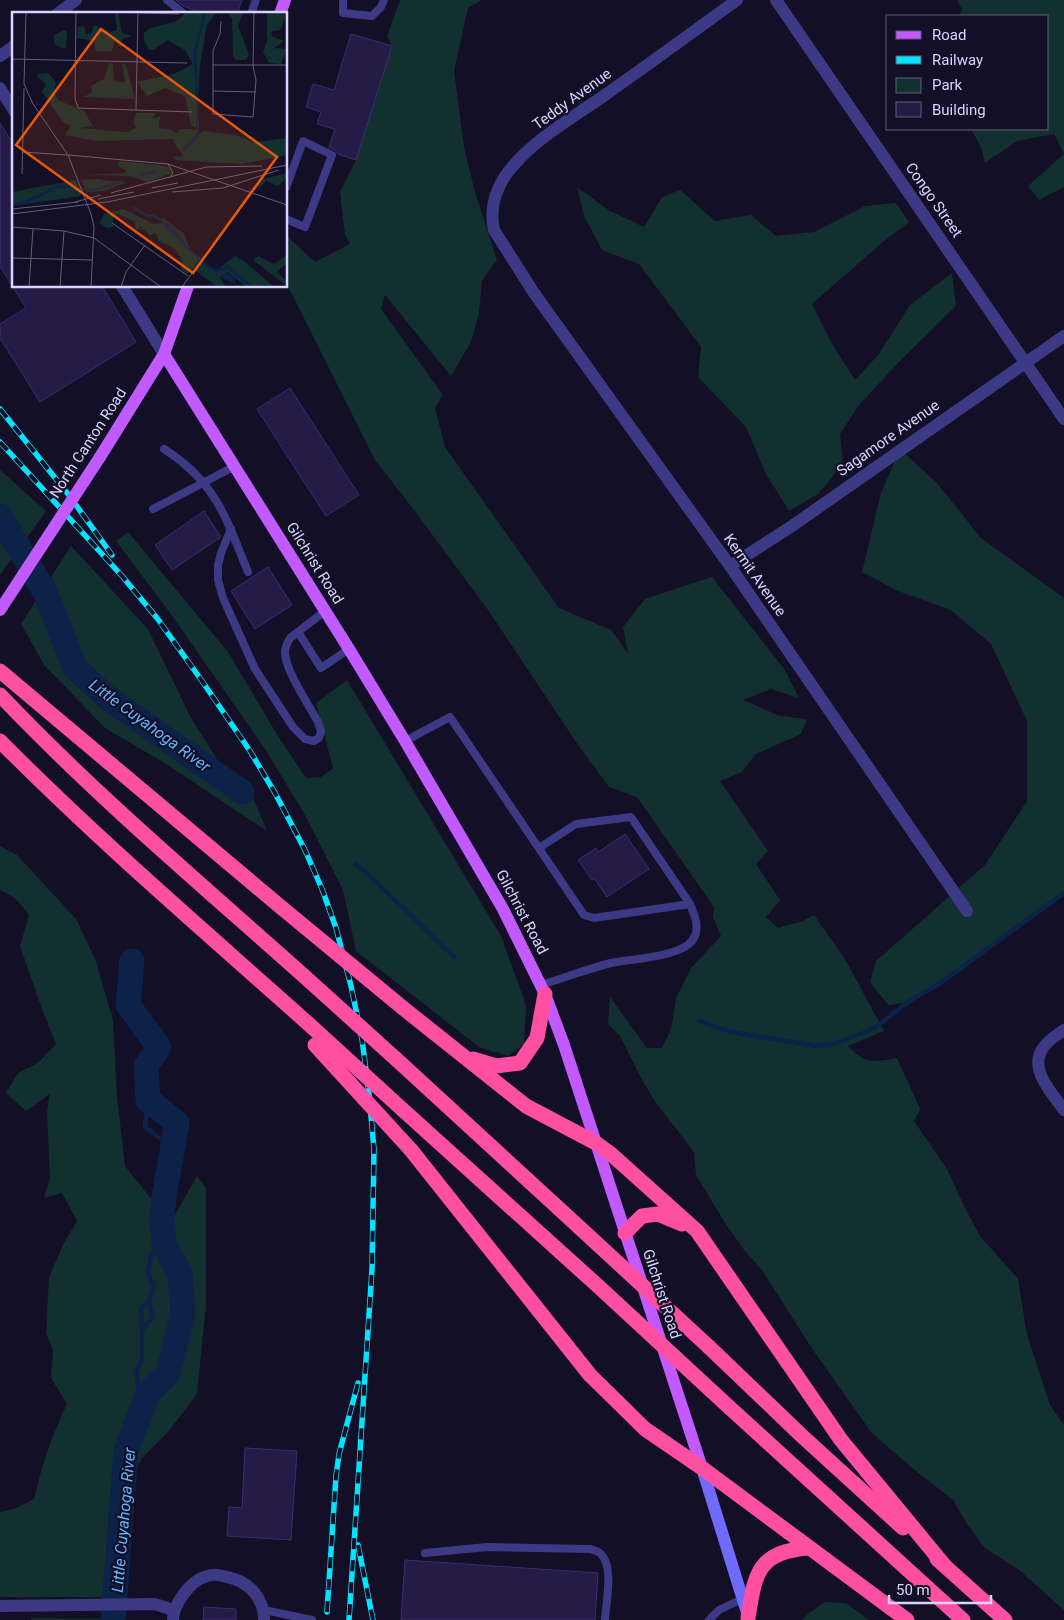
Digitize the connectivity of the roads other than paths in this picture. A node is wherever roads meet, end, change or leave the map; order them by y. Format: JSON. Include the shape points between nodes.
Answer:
{"nodes":[{"id":1,"x":76,"y":0,"type":"edge"},
{"id":2,"x":167,"y":0,"type":"edge"},
{"id":3,"x":256,"y":0,"type":"edge"},
{"id":4,"x":285,"y":0,"type":"edge"},
{"id":5,"x":343,"y":0,"type":"edge"},
{"id":6,"x":384,"y":0,"type":"edge"},
{"id":7,"x":737,"y":0,"type":"edge"},
{"id":8,"x":776,"y":0,"type":"edge"},
{"id":9,"x":60,"y":12,"type":"edge"},
{"id":10,"x":182,"y":12,"type":"edge"},
{"id":11,"x":252,"y":12,"type":"edge"},
{"id":12,"x":281,"y":12,"type":"edge"},
{"id":13,"x":12,"y":47,"type":"edge"},
{"id":14,"x":0,"y":56,"type":"edge"},
{"id":15,"x":0,"y":88,"type":"edge"},
{"id":16,"x":12,"y":108,"type":"edge"},
{"id":17,"x":288,"y":182,"type":"edge"},
{"id":18,"x":288,"y":220,"type":"edge"},
{"id":19,"x":513,"y":261,"type":"joint"},
{"id":20,"x":123,"y":288,"type":"edge"},
{"id":21,"x":187,"y":288,"type":"edge"},
{"id":22,"x":1064,"y":336,"type":"edge"},
{"id":23,"x":164,"y":354,"type":"junction"},
{"id":24,"x":1025,"y":362,"type":"junction"},
{"id":25,"x":1064,"y":419,"type":"edge"},
{"id":26,"x":164,"y":449,"type":"dead end"},
{"id":27,"x":235,"y":466,"type":"junction"},
{"id":28,"x":204,"y":482,"type":"junction"},
{"id":29,"x":153,"y":509,"type":"dead end"},
{"id":30,"x":231,"y":529,"type":"junction"},
{"id":31,"x":730,"y":566,"type":"junction"},
{"id":32,"x":248,"y":572,"type":"dead end"},
{"id":33,"x":0,"y":610,"type":"edge"},
{"id":34,"x":326,"y":611,"type":"junction"},
{"id":35,"x":298,"y":632,"type":"junction"},
{"id":36,"x":349,"y":649,"type":"junction"},
{"id":37,"x":0,"y":671,"type":"edge"},
{"id":38,"x":0,"y":695,"type":"edge"},
{"id":39,"x":0,"y":741,"type":"edge"},
{"id":40,"x":405,"y":741,"type":"junction"},
{"id":41,"x":539,"y":848,"type":"junction"},
{"id":42,"x":690,"y":904,"type":"junction"},
{"id":43,"x":967,"y":911,"type":"dead end"},
{"id":44,"x":258,"y":978,"type":"junction"},
{"id":45,"x":543,"y":990,"type":"junction"},
{"id":46,"x":1064,"y":1030,"type":"edge"},
{"id":47,"x":458,"y":1052,"type":"junction"},
{"id":48,"x":1064,"y":1110,"type":"edge"},
{"id":49,"x":596,"y":1143,"type":"junction"},
{"id":50,"x":697,"y":1231,"type":"junction"},
{"id":51,"x":625,"y":1233,"type":"junction"},
{"id":52,"x":702,"y":1468,"type":"junction"},
{"id":53,"x":808,"y":1548,"type":"junction"},
{"id":54,"x":425,"y":1553,"type":"dead end"},
{"id":55,"x":944,"y":1565,"type":"junction"},
{"id":56,"x":742,"y":1599,"type":"junction"},
{"id":57,"x":0,"y":1606,"type":"edge"},
{"id":58,"x":173,"y":1615,"type":"edge"},
{"id":59,"x":264,"y":1615,"type":"edge"},
{"id":60,"x":749,"y":1619,"type":"edge"},
{"id":61,"x":312,"y":1620,"type":"edge"},
{"id":62,"x":605,"y":1620,"type":"edge"},
{"id":63,"x":709,"y":1620,"type":"edge"},
{"id":64,"x":906,"y":1620,"type":"edge"},
{"id":65,"x":963,"y":1620,"type":"edge"},
{"id":66,"x":1005,"y":1620,"type":"edge"}],
"edges":[{"from":1,"to":9,"type":"street"},
{"from":2,"to":10,"type":"lane"},
{"from":3,"to":11,"type":"lane"},
{"from":4,"to":12,"type":"main road"},
{"from":5,"to":6,"type":"lane","via":[[343,13],[372,16]]},
{"from":7,"to":19,"type":"street","name":"Teddy Avenue","via":[[541,141],[505,176],[495,197],[492,219],[494,230]]},
{"from":8,"to":24,"type":"street","name":"Congo Street"},
{"from":13,"to":14,"type":"street"},
{"from":15,"to":16,"type":"street"},
{"from":17,"to":18,"type":"lane","via":[[303,141],[332,155],[305,227]]},
{"from":19,"to":31,"type":"street","name":"Kermit Avenue"},
{"from":20,"to":23,"type":"street","name":"Gilchrist Road"},
{"from":21,"to":23,"type":"main road","name":"North Canton Road"},
{"from":22,"to":24,"type":"street","name":"Sagamore Avenue"},
{"from":23,"to":27,"type":"main road","name":"Gilchrist Road"},
{"from":23,"to":33,"type":"main road","name":"North Canton Road","bridge":true},
{"from":24,"to":25,"type":"street","name":"Congo Street"},
{"from":24,"to":31,"type":"street","name":"Sagamore Avenue"},
{"from":26,"to":28,"type":"lane"},
{"from":27,"to":28,"type":"lane"},
{"from":27,"to":34,"type":"main road","name":"Gilchrist Road"},
{"from":28,"to":29,"type":"lane"},
{"from":28,"to":30,"type":"lane"},
{"from":30,"to":32,"type":"lane"},
{"from":30,"to":35,"type":"lane","via":[[218,565],[223,598],[256,669],[293,727],[314,741],[320,738],[318,722],[288,666],[285,652],[286,644]]},
{"from":31,"to":43,"type":"street","name":"Kermit Avenue"},
{"from":34,"to":35,"type":"lane"},
{"from":34,"to":36,"type":"main road","name":"Gilchrist Road"},
{"from":35,"to":36,"type":"lane","via":[[321,668]]},
{"from":36,"to":40,"type":"main road","name":"Gilchrist Road"},
{"from":37,"to":47,"type":"highway","bridge":true},
{"from":38,"to":55,"type":"highway","bridge":true,"via":[[115,808],[396,1059]]},
{"from":39,"to":44,"type":"highway","via":[[115,852]]},
{"from":40,"to":41,"type":"lane","via":[[450,717]]},
{"from":40,"to":45,"type":"main road","name":"Gilchrist Road","via":[[504,909]]},
{"from":41,"to":42,"type":"lane","via":[[579,910],[588,917]]},
{"from":41,"to":42,"type":"lane","via":[[581,823],[631,817]]},
{"from":42,"to":45,"type":"lane","via":[[696,928],[691,942],[684,947],[612,963]]},
{"from":44,"to":52,"type":"highway","bridge":true,"via":[[411,1150],[590,1375],[645,1429]]},
{"from":44,"to":65,"type":"highway","bridge":true},
{"from":45,"to":47,"type":"highway","via":[[537,1038],[520,1064],[496,1066]]},
{"from":45,"to":49,"type":"main road","name":"Gilchrist Road"},
{"from":46,"to":48,"type":"street","via":[[1043,1047],[1038,1062],[1039,1070]]},
{"from":47,"to":49,"type":"highway","via":[[526,1106]]},
{"from":49,"to":50,"type":"highway"},
{"from":49,"to":51,"type":"main road","name":"Gilchrist Road"},
{"from":50,"to":51,"type":"highway","via":[[658,1214],[642,1216]]},
{"from":50,"to":55,"type":"highway","via":[[841,1440]]},
{"from":51,"to":52,"type":"main road","name":"Gilchrist Road"},
{"from":52,"to":53,"type":"highway"},
{"from":52,"to":56,"type":"main road","name":"Gilchrist Road"},
{"from":53,"to":60,"type":"highway","via":[[790,1549],[774,1556],[762,1567],[753,1583]]},
{"from":53,"to":64,"type":"highway"},
{"from":54,"to":62,"type":"lane","via":[[487,1547],[590,1549],[599,1552],[608,1569]]},
{"from":55,"to":66,"type":"highway"},
{"from":56,"to":60,"type":"main road","name":"Gilchrist Road"},
{"from":56,"to":63,"type":"lane","via":[[719,1610]]},
{"from":57,"to":58,"type":"street","via":[[155,1604]]},
{"from":58,"to":59,"type":"street","via":[[188,1589],[196,1582],[207,1576],[222,1576],[246,1584],[256,1593]]},
{"from":59,"to":61,"type":"lane"}]}
